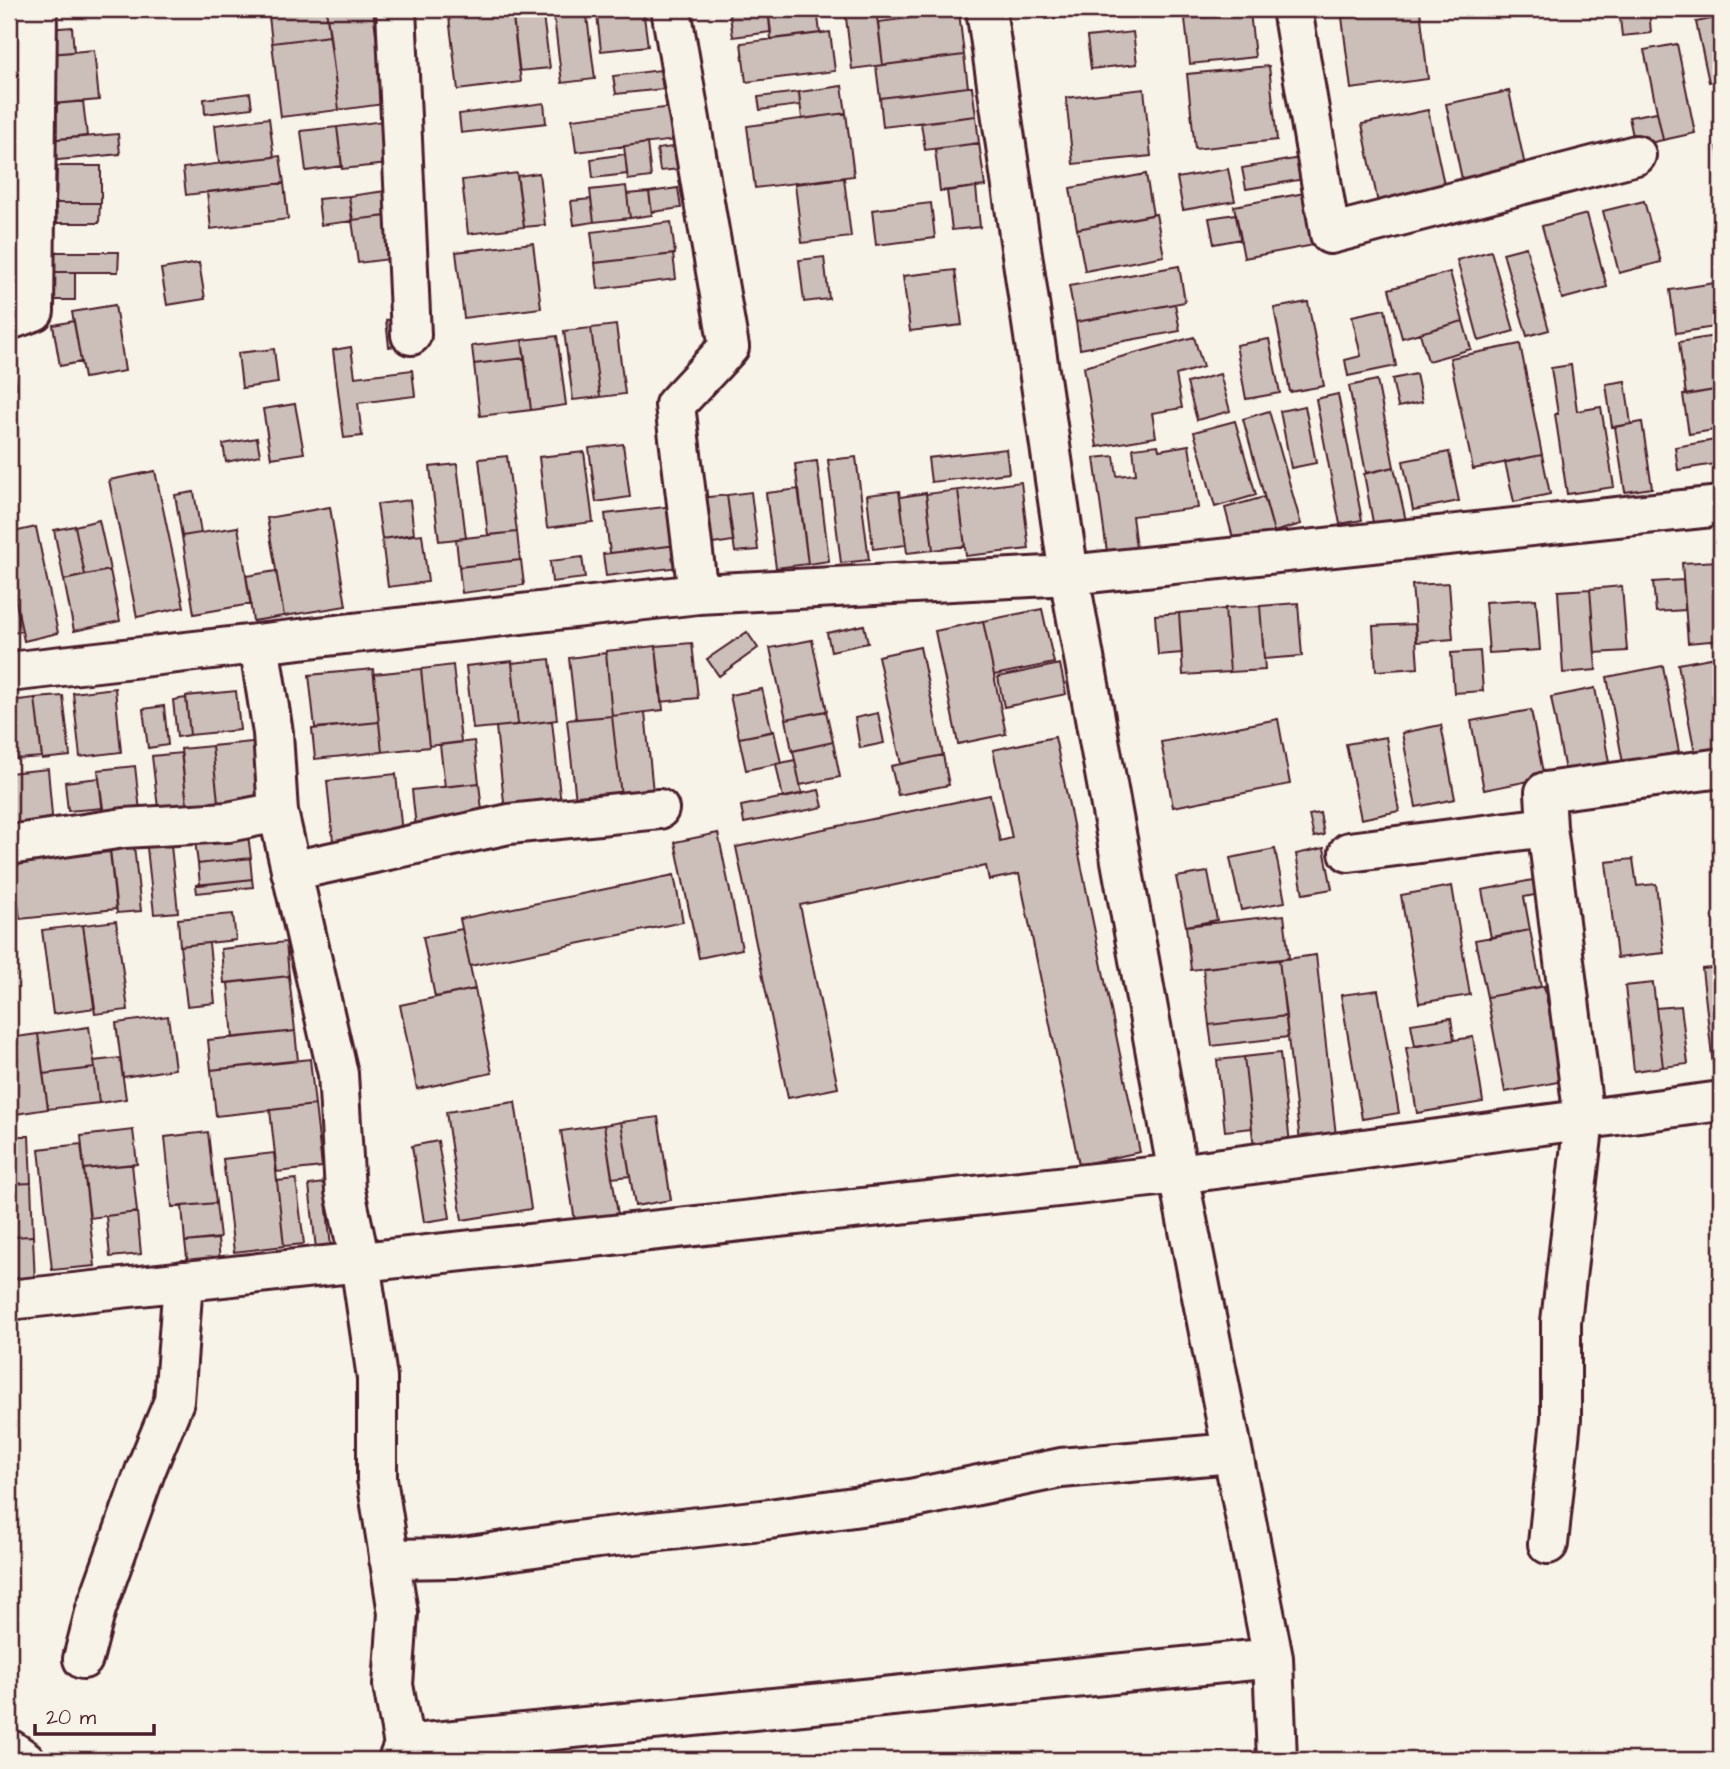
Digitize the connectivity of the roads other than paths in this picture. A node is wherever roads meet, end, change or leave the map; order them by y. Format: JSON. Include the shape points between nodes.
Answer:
{"nodes":[{"id":1,"x":37,"y":9,"type":"edge"},
{"id":2,"x":396,"y":9,"type":"edge"},
{"id":3,"x":671,"y":9,"type":"edge"},
{"id":4,"x":986,"y":9,"type":"edge"},
{"id":5,"x":1292,"y":9,"type":"edge"},
{"id":6,"x":1636,"y":155,"type":"dead end"},
{"id":7,"x":9,"y":320,"type":"edge"},
{"id":8,"x":411,"y":335,"type":"dead end"},
{"id":9,"x":1721,"y":506,"type":"edge"},
{"id":10,"x":1069,"y":575,"type":"junction"},
{"id":11,"x":698,"y":594,"type":"junction"},
{"id":12,"x":259,"y":645,"type":"junction"},
{"id":13,"x":9,"y":672,"type":"edge"},
{"id":14,"x":1721,"y":768,"type":"edge"},
{"id":15,"x":659,"y":809,"type":"dead end"},
{"id":16,"x":278,"y":812,"type":"junction"},
{"id":17,"x":1547,"y":827,"type":"junction"},
{"id":18,"x":9,"y":845,"type":"edge"},
{"id":19,"x":1349,"y":852,"type":"dead end"},
{"id":20,"x":291,"y":871,"type":"junction"},
{"id":21,"x":1721,"y":1101,"type":"edge"},
{"id":22,"x":1584,"y":1119,"type":"junction"},
{"id":23,"x":1178,"y":1174,"type":"junction"},
{"id":24,"x":360,"y":1262,"type":"junction"},
{"id":25,"x":183,"y":1281,"type":"junction"},
{"id":26,"x":9,"y":1300,"type":"edge"},
{"id":27,"x":1231,"y":1453,"type":"junction"},
{"id":28,"x":1548,"y":1544,"type":"dead end"},
{"id":29,"x":389,"y":1559,"type":"junction"},
{"id":30,"x":1273,"y":1658,"type":"junction"},
{"id":31,"x":83,"y":1659,"type":"dead end"},
{"id":32,"x":9,"y":1749,"type":"edge"},
{"id":33,"x":401,"y":1753,"type":"edge"},
{"id":34,"x":25,"y":1760,"type":"edge"},
{"id":35,"x":1277,"y":1760,"type":"edge"}],
"edges":[{"from":1,"to":7,"type":"street","via":[[34,311]]},
{"from":2,"to":8,"type":"street"},
{"from":3,"to":11,"type":"street","via":[[729,347],[675,405]]},
{"from":4,"to":10,"type":"street"},
{"from":5,"to":6,"type":"street","via":[[1330,234]]},
{"from":9,"to":10,"type":"street"},
{"from":10,"to":11,"type":"street"},
{"from":10,"to":23,"type":"street"},
{"from":11,"to":12,"type":"street"},
{"from":12,"to":13,"type":"street"},
{"from":12,"to":16,"type":"street","via":[[273,733]]},
{"from":14,"to":17,"type":"street","via":[[1545,792]]},
{"from":15,"to":20,"type":"street","via":[[509,824]]},
{"from":16,"to":18,"type":"street","via":[[228,822],[124,828]]},
{"from":16,"to":20,"type":"street"},
{"from":17,"to":19,"type":"street"},
{"from":17,"to":22,"type":"street"},
{"from":20,"to":24,"type":"street","via":[[338,1074],[345,1191]]},
{"from":21,"to":22,"type":"street"},
{"from":22,"to":23,"type":"street"},
{"from":22,"to":28,"type":"street","via":[[1561,1322],[1561,1419]]},
{"from":23,"to":24,"type":"street"},
{"from":23,"to":27,"type":"street"},
{"from":24,"to":25,"type":"street"},
{"from":24,"to":29,"type":"street","via":[[377,1378],[377,1479]]},
{"from":25,"to":26,"type":"street"},
{"from":25,"to":31,"type":"street","via":[[174,1401],[96,1609]]},
{"from":27,"to":29,"type":"street","via":[[1061,1468],[910,1499],[762,1520],[455,1558]]},
{"from":27,"to":30,"type":"street"},
{"from":29,"to":33,"type":"street","via":[[398,1613],[393,1685]]},
{"from":30,"to":33,"type":"street"},
{"from":30,"to":35,"type":"street"},
{"from":32,"to":34,"type":"street"}]}
